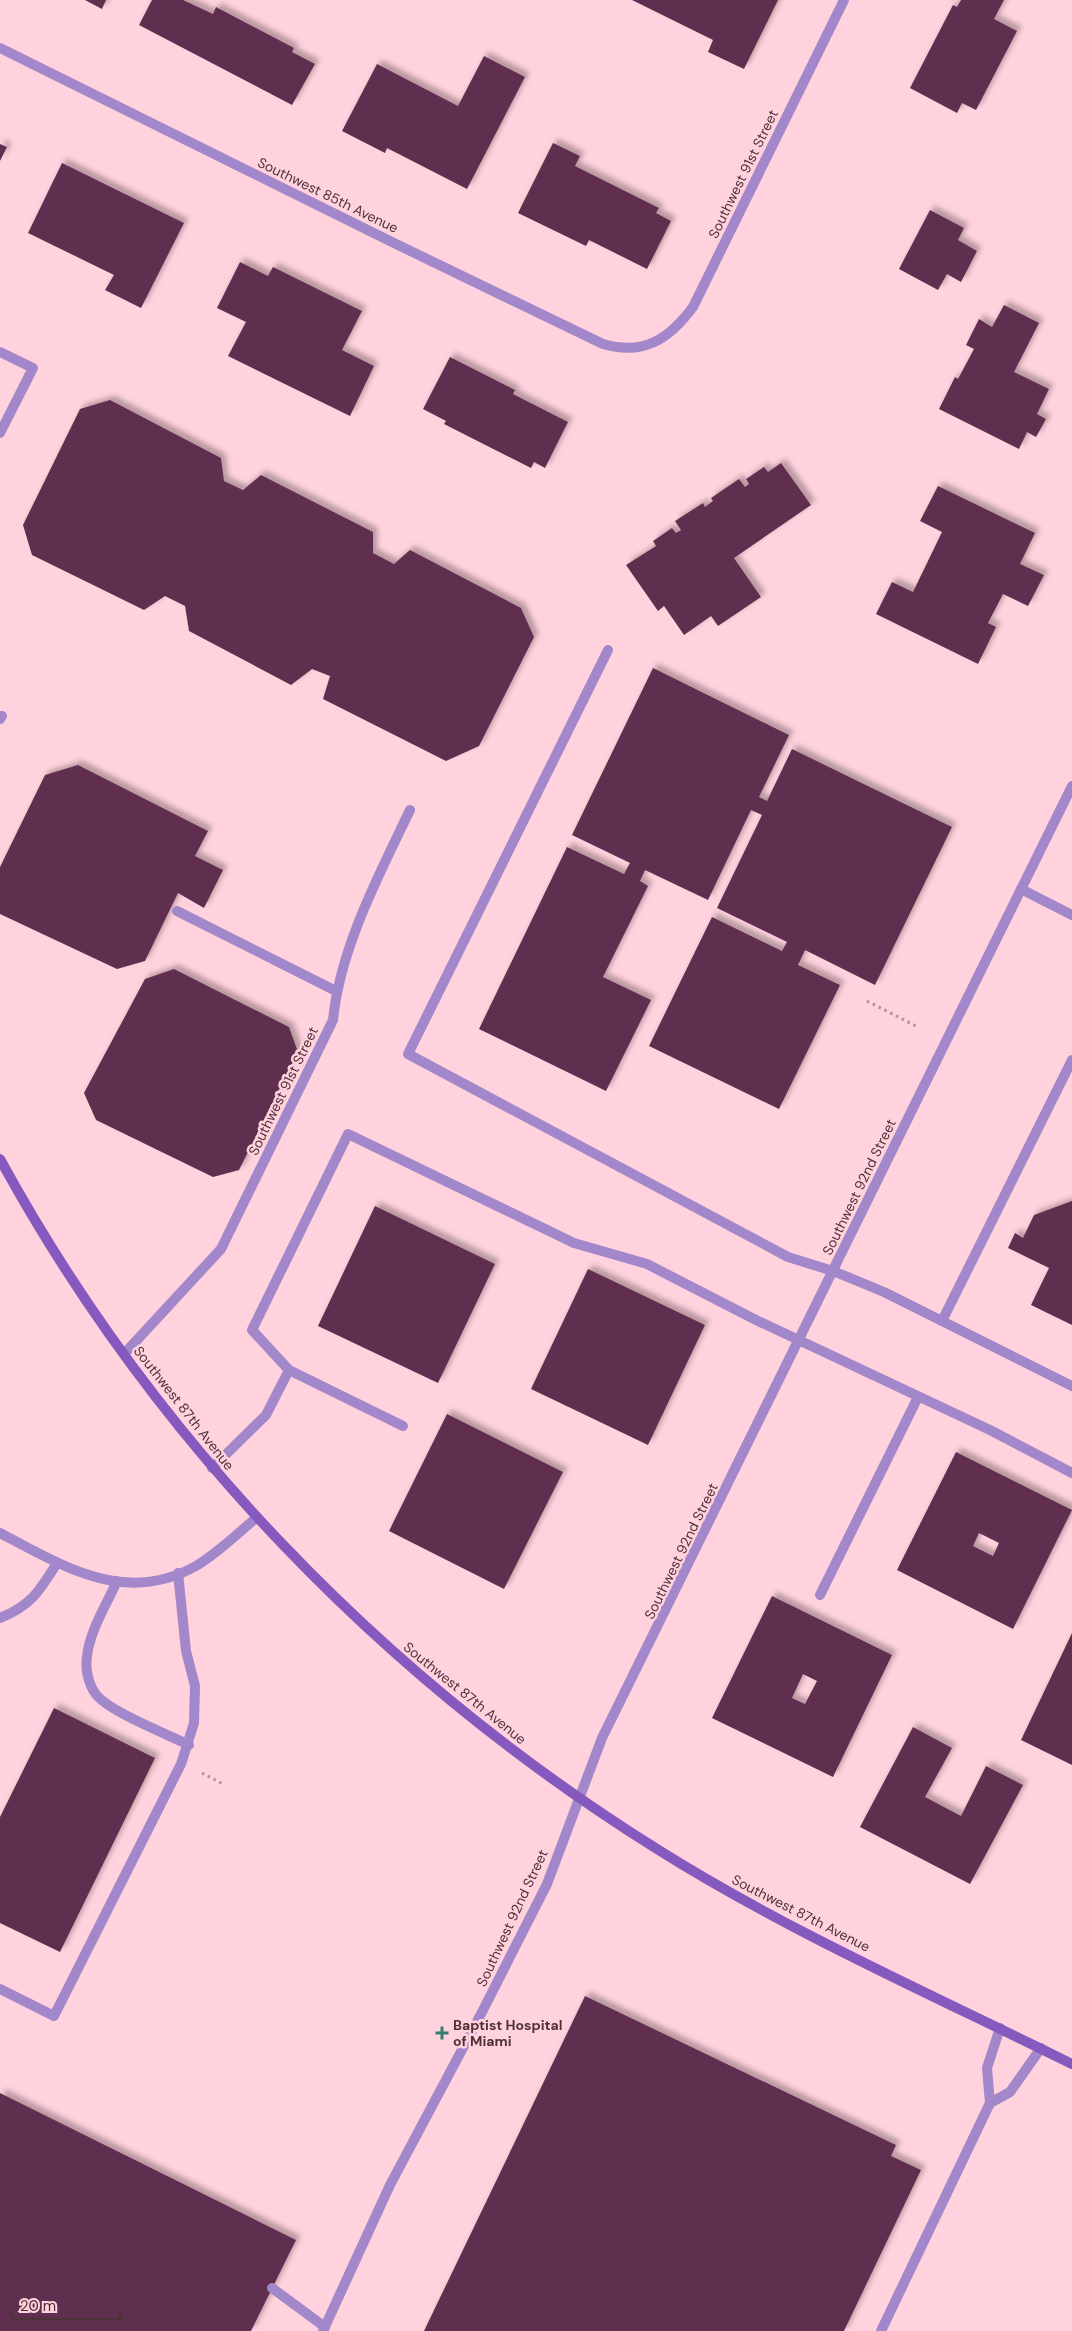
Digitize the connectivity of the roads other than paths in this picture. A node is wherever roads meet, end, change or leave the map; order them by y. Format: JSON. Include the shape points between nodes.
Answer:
{"nodes":[{"id":1,"x":844,"y":0,"type":"edge"},
{"id":2,"x":0,"y":48,"type":"edge"},
{"id":3,"x":648,"y":346,"type":"joint"},
{"id":4,"x":0,"y":352,"type":"edge"},
{"id":5,"x":0,"y":433,"type":"edge"},
{"id":6,"x":608,"y":650,"type":"dead end"},
{"id":7,"x":1072,"y":786,"type":"edge"},
{"id":8,"x":410,"y":810,"type":"dead end"},
{"id":9,"x":1022,"y":889,"type":"junction"},
{"id":10,"x":176,"y":911,"type":"dead end"},
{"id":11,"x":1072,"y":915,"type":"edge"},
{"id":12,"x":336,"y":991,"type":"junction"},
{"id":13,"x":1072,"y":1060,"type":"edge"},
{"id":14,"x":0,"y":1159,"type":"edge"},
{"id":15,"x":833,"y":1271,"type":"junction"},
{"id":16,"x":942,"y":1321,"type":"junction"},
{"id":17,"x":799,"y":1340,"type":"junction"},
{"id":18,"x":124,"y":1354,"type":"junction"},
{"id":19,"x":289,"y":1370,"type":"junction"},
{"id":20,"x":1072,"y":1386,"type":"edge"},
{"id":21,"x":918,"y":1397,"type":"junction"},
{"id":22,"x":403,"y":1426,"type":"dead end"},
{"id":23,"x":212,"y":1468,"type":"junction"},
{"id":24,"x":1072,"y":1473,"type":"edge"},
{"id":25,"x":256,"y":1518,"type":"junction"},
{"id":26,"x":0,"y":1534,"type":"edge"},
{"id":27,"x":57,"y":1563,"type":"junction"},
{"id":28,"x":178,"y":1574,"type":"junction"},
{"id":29,"x":117,"y":1581,"type":"junction"},
{"id":30,"x":820,"y":1595,"type":"dead end"},
{"id":31,"x":0,"y":1618,"type":"edge"},
{"id":32,"x":189,"y":1745,"type":"junction"},
{"id":33,"x":579,"y":1798,"type":"junction"},
{"id":34,"x":0,"y":1989,"type":"edge"},
{"id":35,"x":1000,"y":2028,"type":"junction"},
{"id":36,"x":1041,"y":2048,"type":"junction"},
{"id":37,"x":1072,"y":2064,"type":"edge"},
{"id":38,"x":990,"y":2103,"type":"junction"},
{"id":39,"x":272,"y":2288,"type":"dead end"},
{"id":40,"x":324,"y":2329,"type":"edge"},
{"id":41,"x":881,"y":2331,"type":"edge"}],
"edges":[{"from":1,"to":3,"type":"street","name":"Southwest 91st Street","via":[[693,306],[676,326]]},
{"from":2,"to":3,"type":"street","name":"Southwest 85th Avenue","via":[[603,344],[633,348]]},
{"from":4,"to":5,"type":"street","via":[[34,368]]},
{"from":6,"to":15,"type":"street","via":[[408,1054],[788,1257]]},
{"from":7,"to":9,"type":"street","name":"Southwest 92nd Street"},
{"from":8,"to":12,"type":"street","name":"Southwest 91st Street","via":[[369,896]]},
{"from":9,"to":11,"type":"street"},
{"from":9,"to":15,"type":"street","name":"Southwest 92nd Street"},
{"from":10,"to":12,"type":"street"},
{"from":12,"to":18,"type":"street","name":"Southwest 91st Street","via":[[333,1020],[220,1249]]},
{"from":13,"to":16,"type":"street"},
{"from":14,"to":18,"type":"main road","name":"Southwest 87th Avenue","via":[[58,1255]]},
{"from":15,"to":16,"type":"street"},
{"from":15,"to":17,"type":"street","name":"Southwest 92nd Street"},
{"from":16,"to":20,"type":"street"},
{"from":17,"to":19,"type":"street","via":[[647,1264],[574,1243],[348,1134],[252,1330]]},
{"from":17,"to":21,"type":"street"},
{"from":17,"to":33,"type":"street","name":"Southwest 92nd Street","via":[[602,1738]]},
{"from":18,"to":23,"type":"main road","name":"Southwest 87th Avenue"},
{"from":19,"to":22,"type":"street"},
{"from":19,"to":23,"type":"street","via":[[266,1415]]},
{"from":21,"to":24,"type":"street"},
{"from":21,"to":30,"type":"street"},
{"from":23,"to":25,"type":"main road","name":"Southwest 87th Avenue"},
{"from":25,"to":28,"type":"street","via":[[212,1556]]},
{"from":25,"to":33,"type":"main road","name":"Southwest 87th Avenue","via":[[404,1663]]},
{"from":26,"to":27,"type":"street"},
{"from":27,"to":29,"type":"street","via":[[88,1576]]},
{"from":27,"to":31,"type":"street","via":[[35,1597]]},
{"from":28,"to":29,"type":"street","via":[[147,1581]]},
{"from":28,"to":32,"type":"street","via":[[186,1651],[195,1686],[194,1723]]},
{"from":29,"to":32,"type":"street","via":[[86,1656],[87,1675],[94,1693],[105,1704]]},
{"from":32,"to":34,"type":"street","via":[[54,2016]]},
{"from":33,"to":35,"type":"main road","name":"Southwest 87th Avenue","via":[[730,1892]]},
{"from":33,"to":40,"type":"street","name":"Southwest 92nd Street","via":[[547,1884],[390,2185]]},
{"from":35,"to":36,"type":"main road","name":"Southwest 87th Avenue"},
{"from":35,"to":38,"type":"street","via":[[987,2068]]},
{"from":36,"to":37,"type":"main road","name":"Southwest 87th Avenue"},
{"from":36,"to":38,"type":"street","via":[[1010,2092]]},
{"from":38,"to":41,"type":"street"},
{"from":39,"to":40,"type":"street"}]}
